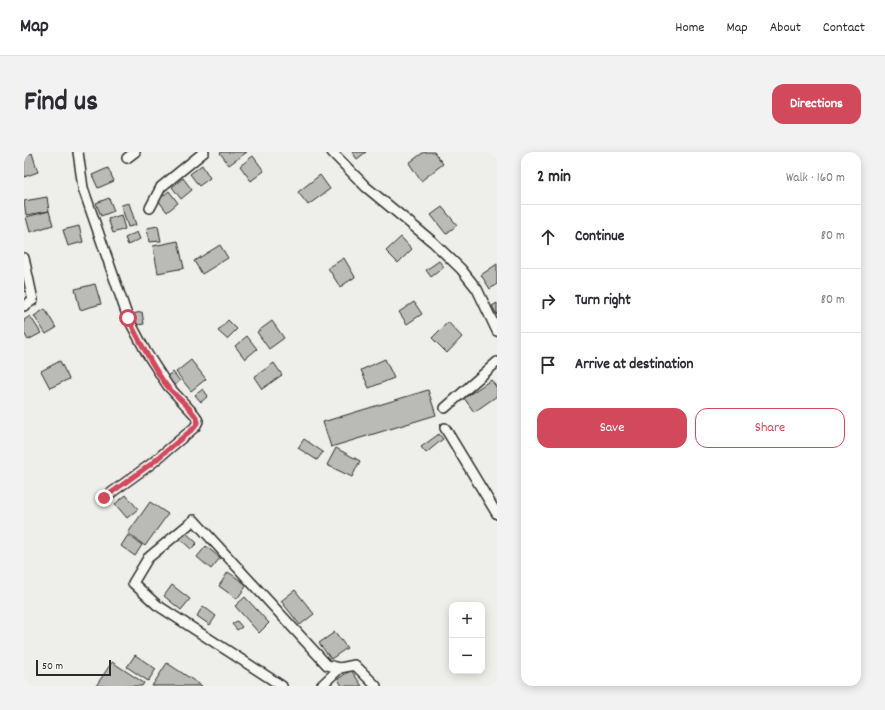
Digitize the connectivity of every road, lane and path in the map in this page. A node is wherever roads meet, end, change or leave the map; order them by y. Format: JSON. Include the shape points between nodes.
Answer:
{"nodes":[{"id":1,"x":78,"y":152,"type":"edge"},
{"id":2,"x":135,"y":152,"type":"edge"},
{"id":3,"x":204,"y":152,"type":"edge"},
{"id":4,"x":332,"y":152,"type":"edge"},
{"id":5,"x":127,"y":158,"type":"dead end"},
{"id":6,"x":150,"y":208,"type":"dead end"},
{"id":7,"x":24,"y":258,"type":"edge"},
{"id":8,"x":24,"y":306,"type":"edge"},
{"id":9,"x":497,"y":331,"type":"edge"},
{"id":10,"x":497,"y":362,"type":"edge"},
{"id":11,"x":445,"y":408,"type":"dead end"},
{"id":12,"x":445,"y":428,"type":"dead end"},
{"id":13,"x":104,"y":498,"type":"dead end"},
{"id":14,"x":497,"y":514,"type":"edge"},
{"id":15,"x":340,"y":668,"type":"junction"},
{"id":16,"x":282,"y":686,"type":"edge"},
{"id":17,"x":321,"y":686,"type":"edge"},
{"id":18,"x":376,"y":686,"type":"edge"}],
"edges":[{"from":1,"to":13,"type":"street","via":[[84,188],[128,318],[168,386],[198,421],[195,427],[151,464]]},
{"from":2,"to":5,"type":"street"},
{"from":3,"to":6,"type":"street","via":[[161,187]]},
{"from":4,"to":9,"type":"street","via":[[366,187],[433,242],[461,269],[477,289]]},
{"from":7,"to":8,"type":"street","via":[[33,300]]},
{"from":10,"to":11,"type":"street"},
{"from":12,"to":14,"type":"street"},
{"from":15,"to":16,"type":"street","via":[[327,665],[194,520],[148,558],[133,583],[157,605]]},
{"from":15,"to":17,"type":"street"},
{"from":15,"to":18,"type":"street","via":[[355,665]]}]}
